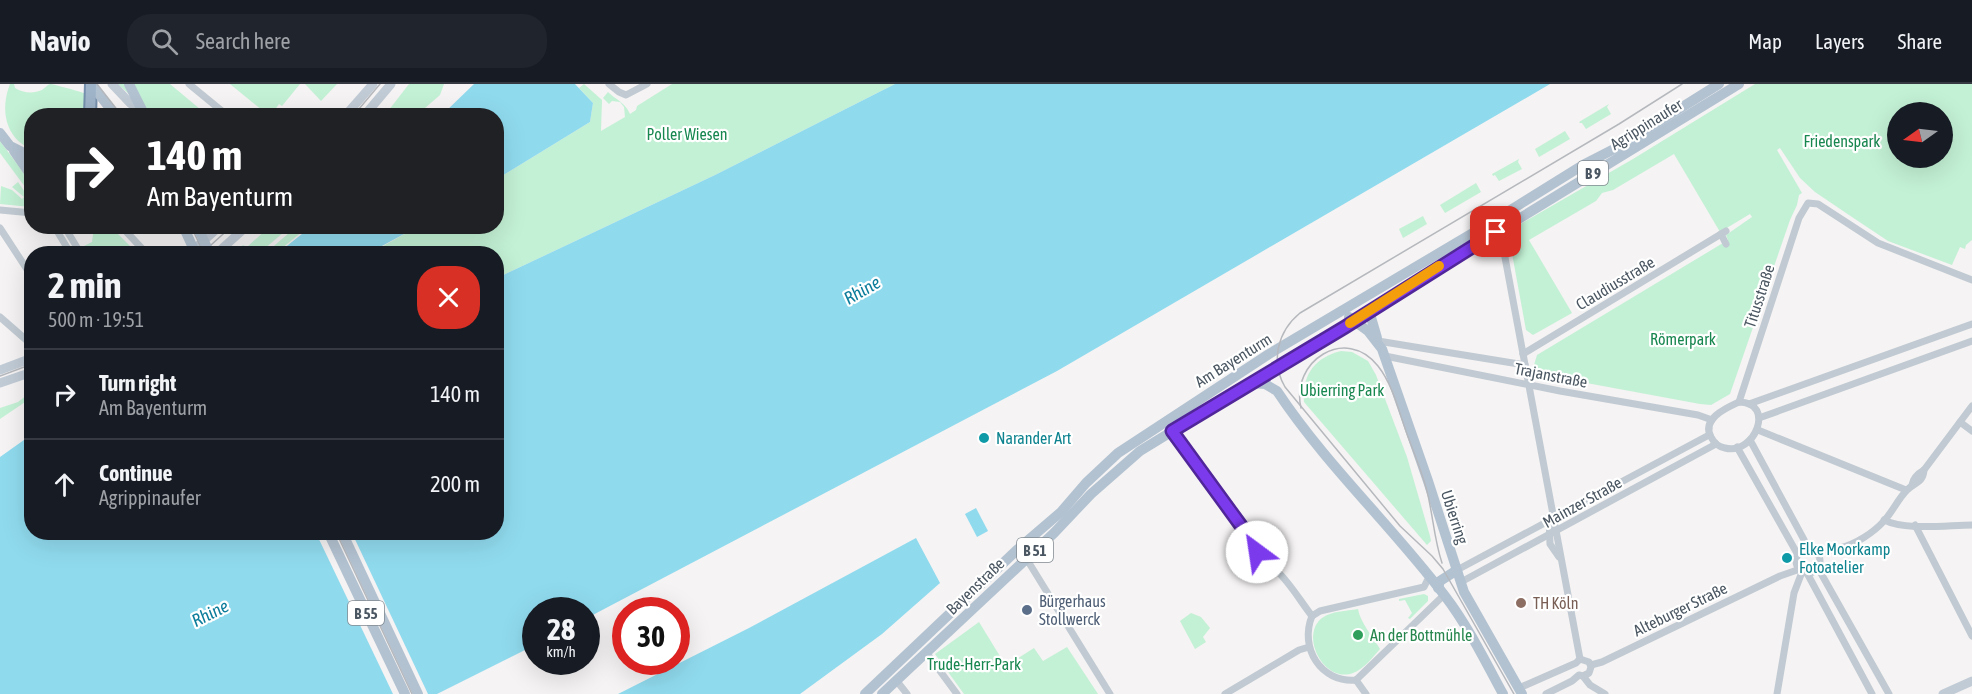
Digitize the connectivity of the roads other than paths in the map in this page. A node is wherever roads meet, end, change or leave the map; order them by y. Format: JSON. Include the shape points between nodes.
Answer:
{"nodes":[{"id":1,"x":91,"y":84,"type":"edge"},
{"id":2,"x":112,"y":84,"type":"edge"},
{"id":3,"x":129,"y":84,"type":"edge"},
{"id":4,"x":189,"y":84,"type":"edge"},
{"id":5,"x":374,"y":84,"type":"edge"},
{"id":6,"x":391,"y":84,"type":"edge"},
{"id":7,"x":609,"y":84,"type":"edge"},
{"id":8,"x":647,"y":84,"type":"edge"},
{"id":9,"x":1719,"y":84,"type":"edge"},
{"id":10,"x":1739,"y":84,"type":"edge"},
{"id":11,"x":90,"y":108,"type":"edge"},
{"id":12,"x":110,"y":108,"type":"edge"},
{"id":13,"x":135,"y":108,"type":"edge"},
{"id":14,"x":142,"y":108,"type":"edge"},
{"id":15,"x":218,"y":108,"type":"edge"},
{"id":16,"x":352,"y":108,"type":"edge"},
{"id":17,"x":371,"y":108,"type":"edge"},
{"id":18,"x":0,"y":134,"type":"edge"},
{"id":19,"x":10,"y":146,"type":"junction"},
{"id":20,"x":24,"y":153,"type":"edge"},
{"id":21,"x":24,"y":166,"type":"edge"},
{"id":22,"x":1531,"y":196,"type":"junction"},
{"id":23,"x":1533,"y":209,"type":"junction"},
{"id":24,"x":0,"y":210,"type":"edge"},
{"id":25,"x":24,"y":212,"type":"edge"},
{"id":26,"x":1508,"y":224,"type":"junction"},
{"id":27,"x":0,"y":228,"type":"edge"},
{"id":28,"x":128,"y":234,"type":"edge"},
{"id":29,"x":211,"y":234,"type":"edge"},
{"id":30,"x":238,"y":234,"type":"edge"},
{"id":31,"x":1484,"y":239,"type":"junction"},
{"id":32,"x":1726,"y":244,"type":"dead end"},
{"id":33,"x":140,"y":246,"type":"edge"},
{"id":34,"x":198,"y":246,"type":"edge"},
{"id":35,"x":225,"y":246,"type":"edge"},
{"id":36,"x":1504,"y":252,"type":"junction"},
{"id":37,"x":1455,"y":257,"type":"joint"},
{"id":38,"x":24,"y":265,"type":"edge"},
{"id":39,"x":1972,"y":280,"type":"edge"},
{"id":40,"x":1372,"y":308,"type":"junction"},
{"id":41,"x":0,"y":316,"type":"edge"},
{"id":42,"x":1334,"y":317,"type":"junction"},
{"id":43,"x":1354,"y":320,"type":"junction"},
{"id":44,"x":1972,"y":324,"type":"edge"},
{"id":45,"x":1302,"y":335,"type":"junction"},
{"id":46,"x":24,"y":338,"type":"edge"},
{"id":47,"x":1378,"y":341,"type":"junction"},
{"id":48,"x":1972,"y":341,"type":"edge"},
{"id":49,"x":1523,"y":354,"type":"junction"},
{"id":50,"x":1385,"y":356,"type":"junction"},
{"id":51,"x":24,"y":361,"type":"edge"},
{"id":52,"x":1525,"y":365,"type":"junction"},
{"id":53,"x":1277,"y":368,"type":"junction"},
{"id":54,"x":0,"y":370,"type":"edge"},
{"id":55,"x":1244,"y":371,"type":"junction"},
{"id":56,"x":24,"y":375,"type":"edge"},
{"id":57,"x":0,"y":383,"type":"edge"},
{"id":58,"x":1250,"y":383,"type":"junction"},
{"id":59,"x":1529,"y":384,"type":"junction"},
{"id":60,"x":1277,"y":391,"type":"junction"},
{"id":61,"x":1739,"y":402,"type":"junction"},
{"id":62,"x":1749,"y":404,"type":"junction"},
{"id":63,"x":1189,"y":405,"type":"junction"},
{"id":64,"x":1972,"y":406,"type":"edge"},
{"id":65,"x":1196,"y":416,"type":"junction"},
{"id":66,"x":1759,"y":418,"type":"junction"},
{"id":67,"x":1712,"y":420,"type":"junction"},
{"id":68,"x":1960,"y":422,"type":"junction"},
{"id":69,"x":1758,"y":430,"type":"junction"},
{"id":70,"x":1151,"y":431,"type":"joint"},
{"id":71,"x":1172,"y":431,"type":"junction"},
{"id":72,"x":1972,"y":431,"type":"edge"},
{"id":73,"x":1709,"y":435,"type":"junction"},
{"id":74,"x":1750,"y":440,"type":"junction"},
{"id":75,"x":1716,"y":444,"type":"junction"},
{"id":76,"x":1737,"y":447,"type":"junction"},
{"id":77,"x":1909,"y":488,"type":"junction"},
{"id":78,"x":1551,"y":516,"type":"junction"},
{"id":79,"x":1884,"y":520,"type":"junction"},
{"id":80,"x":1915,"y":525,"type":"junction"},
{"id":81,"x":1972,"y":525,"type":"edge"},
{"id":82,"x":1552,"y":533,"type":"junction"},
{"id":83,"x":332,"y":540,"type":"edge"},
{"id":84,"x":346,"y":540,"type":"edge"},
{"id":85,"x":1809,"y":549,"type":"junction"},
{"id":86,"x":1022,"y":554,"type":"junction"},
{"id":87,"x":1819,"y":561,"type":"junction"},
{"id":88,"x":1801,"y":567,"type":"junction"},
{"id":89,"x":1457,"y":570,"type":"junction"},
{"id":90,"x":1430,"y":577,"type":"junction"},
{"id":91,"x":1461,"y":582,"type":"junction"},
{"id":92,"x":1441,"y":591,"type":"junction"},
{"id":93,"x":1312,"y":616,"type":"junction"},
{"id":94,"x":1972,"y":636,"type":"edge"},
{"id":95,"x":1309,"y":647,"type":"junction"},
{"id":96,"x":926,"y":652,"type":"junction"},
{"id":97,"x":1578,"y":661,"type":"junction"},
{"id":98,"x":1591,"y":665,"type":"junction"},
{"id":99,"x":1581,"y":676,"type":"junction"},
{"id":100,"x":896,"y":680,"type":"junction"},
{"id":101,"x":1356,"y":680,"type":"junction"},
{"id":102,"x":1972,"y":681,"type":"edge"},
{"id":103,"x":1521,"y":691,"type":"edge"},
{"id":104,"x":405,"y":694,"type":"edge"},
{"id":105,"x":418,"y":694,"type":"edge"},
{"id":106,"x":865,"y":694,"type":"edge"},
{"id":107,"x":882,"y":694,"type":"edge"},
{"id":108,"x":907,"y":694,"type":"edge"},
{"id":109,"x":957,"y":694,"type":"edge"},
{"id":110,"x":1110,"y":694,"type":"edge"},
{"id":111,"x":1225,"y":694,"type":"edge"},
{"id":112,"x":1366,"y":694,"type":"edge"},
{"id":113,"x":1503,"y":694,"type":"edge"},
{"id":114,"x":1546,"y":694,"type":"edge"},
{"id":115,"x":1605,"y":694,"type":"edge"},
{"id":116,"x":1777,"y":694,"type":"edge"},
{"id":117,"x":1872,"y":694,"type":"edge"},
{"id":118,"x":1889,"y":694,"type":"edge"},
{"id":119,"x":1943,"y":694,"type":"edge"}],
"edges":[{"from":1,"to":11,"type":"highway"},
{"from":1,"to":12,"type":"main road"},
{"from":2,"to":13,"type":"main road"},
{"from":3,"to":14,"type":"main road","bridge":true},
{"from":4,"to":15,"type":"street"},
{"from":5,"to":16,"type":"main road"},
{"from":6,"to":17,"type":"main road"},
{"from":7,"to":8,"type":"street","via":[[626,95]]},
{"from":9,"to":22,"type":"main road","name":"Agrippinaufer","number":"B 9"},
{"from":10,"to":23,"type":"main road","name":"Agrippinaufer","number":"B 9"},
{"from":18,"to":19,"type":"main road"},
{"from":19,"to":20,"type":"main road"},
{"from":19,"to":21,"type":"main road"},
{"from":22,"to":23,"type":"main road","via":[[1528,204]]},
{"from":22,"to":42,"type":"main road","name":"Agrippinaufer","number":"B 9"},
{"from":23,"to":26,"type":"main road","name":"Agrippinaufer","number":"B 9"},
{"from":24,"to":25,"type":"street"},
{"from":26,"to":31,"type":"main road","name":"Agrippinaufer","number":"B 9"},
{"from":26,"to":36,"type":"street"},
{"from":27,"to":38,"type":"street"},
{"from":28,"to":33,"type":"street"},
{"from":29,"to":34,"type":"main road"},
{"from":30,"to":35,"type":"main road"},
{"from":31,"to":36,"type":"street","via":[[1496,242]]},
{"from":31,"to":37,"type":"main road","name":"Agrippinaufer","number":"B 9"},
{"from":32,"to":49,"type":"street","name":"Claudiusstraße","via":[[1724,233]]},
{"from":36,"to":49,"type":"street"},
{"from":37,"to":40,"type":"main road","name":"Agrippinaufer","number":"B 51"},
{"from":39,"to":61,"type":"street","name":"Titusstraße","via":[[1878,243],[1818,204],[1806,206]]},
{"from":40,"to":43,"type":"main road","name":"Agrippinaufer","number":"B 51"},
{"from":40,"to":47,"type":"main road","via":[[1370,314]]},
{"from":41,"to":46,"type":"street"},
{"from":42,"to":43,"type":"main road"},
{"from":42,"to":45,"type":"main road","name":"Am Bayenturm"},
{"from":43,"to":47,"type":"main road"},
{"from":43,"to":53,"type":"main road","name":"Am Bayenturm","number":"B 51"},
{"from":44,"to":62,"type":"street"},
{"from":45,"to":53,"type":"main road","via":[[1282,355]]},
{"from":45,"to":55,"type":"main road","name":"Am Bayenturm","number":"B 51"},
{"from":47,"to":50,"type":"main road","name":"Ubierring"},
{"from":47,"to":52,"type":"street","name":"Trajanstraße"},
{"from":48,"to":66,"type":"street"},
{"from":49,"to":52,"type":"street"},
{"from":50,"to":59,"type":"street","name":"Trajanstraße"},
{"from":50,"to":89,"type":"main road","name":"Ubierring"},
{"from":51,"to":54,"type":"main road"},
{"from":52,"to":59,"type":"street"},
{"from":53,"to":58,"type":"main road","name":"Am Bayenturm","number":"B 51"},
{"from":53,"to":60,"type":"main road"},
{"from":55,"to":58,"type":"main road","via":[[1250,372]]},
{"from":55,"to":63,"type":"main road","name":"Am Bayenturm","number":"B 51"},
{"from":56,"to":57,"type":"main road"},
{"from":58,"to":60,"type":"main road","via":[[1265,384]]},
{"from":58,"to":65,"type":"main road","name":"Am Bayenturm","number":"B 51"},
{"from":59,"to":67,"type":"street","name":"Trajanstraße"},
{"from":59,"to":78,"type":"street"},
{"from":60,"to":90,"type":"main road","via":[[1357,493]]},
{"from":61,"to":62,"type":"street"},
{"from":61,"to":67,"type":"street"},
{"from":62,"to":66,"type":"street"},
{"from":63,"to":65,"type":"main road","via":[[1196,408]]},
{"from":63,"to":70,"type":"main road","name":"Am Bayenturm","number":"B 51"},
{"from":64,"to":68,"type":"street","name":"Alteburger Straße"},
{"from":65,"to":71,"type":"main road","name":"Am Bayenturm","number":"B 51"},
{"from":66,"to":69,"type":"street"},
{"from":67,"to":73,"type":"street"},
{"from":68,"to":72,"type":"street"},
{"from":68,"to":77,"type":"street","name":"Alteburger Straße","via":[[1924,470],[1924,476]]},
{"from":69,"to":74,"type":"street"},
{"from":69,"to":77,"type":"street"},
{"from":70,"to":86,"type":"main road","name":"Bayenstraße","number":"B 51","via":[[1100,469]]},
{"from":71,"to":86,"type":"main road","name":"Bayenstraße","number":"B 51","via":[[1126,462]]},
{"from":71,"to":93,"type":"street","via":[[1247,539]]},
{"from":73,"to":75,"type":"street"},
{"from":73,"to":78,"type":"street","name":"Mainzer Straße"},
{"from":74,"to":76,"type":"street"},
{"from":74,"to":85,"type":"street"},
{"from":75,"to":76,"type":"street","via":[[1727,449]]},
{"from":75,"to":82,"type":"street","name":"Mainzer Straße"},
{"from":76,"to":88,"type":"street"},
{"from":77,"to":79,"type":"street","name":"Alteburger Straße"},
{"from":78,"to":82,"type":"street"},
{"from":78,"to":89,"type":"street","name":"Mainzer Straße"},
{"from":79,"to":80,"type":"street"},
{"from":79,"to":87,"type":"street","name":"Alteburger Straße","via":[[1871,533]]},
{"from":80,"to":81,"type":"street"},
{"from":80,"to":94,"type":"street"},
{"from":82,"to":91,"type":"street","name":"Mainzer Straße"},
{"from":82,"to":97,"type":"street"},
{"from":83,"to":104,"type":"main road","number":"B 55"},
{"from":84,"to":105,"type":"main road","number":"B 55"},
{"from":85,"to":87,"type":"street"},
{"from":85,"to":88,"type":"street","name":"Alteburger Straße","via":[[1803,550]]},
{"from":86,"to":96,"type":"main road","name":"Bayenstraße","number":"B 51"},
{"from":86,"to":106,"type":"main road","name":"Bayenstraße","number":"B 51"},
{"from":86,"to":110,"type":"street"},
{"from":87,"to":88,"type":"street","name":"Alteburger Straße","via":[[1812,573]]},
{"from":87,"to":118,"type":"street"},
{"from":88,"to":98,"type":"street","name":"Alteburger Straße"},
{"from":88,"to":116,"type":"street"},
{"from":88,"to":117,"type":"street"},
{"from":89,"to":91,"type":"main road","name":"Ubierring"},
{"from":89,"to":92,"type":"main road","via":[[1440,581]]},
{"from":90,"to":92,"type":"main road"},
{"from":90,"to":93,"type":"street","via":[[1424,587]]},
{"from":91,"to":103,"type":"main road","name":"Ubierring"},
{"from":92,"to":101,"type":"street"},
{"from":92,"to":113,"type":"main road"},
{"from":93,"to":95,"type":"street","via":[[1307,631]]},
{"from":95,"to":101,"type":"street","via":[[1323,670],[1336,679]]},
{"from":95,"to":111,"type":"street"},
{"from":96,"to":100,"type":"main road","name":"Bayenstraße","number":"B 51"},
{"from":96,"to":109,"type":"street"},
{"from":97,"to":98,"type":"street","via":[[1587,660]]},
{"from":97,"to":99,"type":"street","via":[[1575,670]]},
{"from":97,"to":103,"type":"street"},
{"from":98,"to":99,"type":"street","via":[[1589,673]]},
{"from":99,"to":114,"type":"street"},
{"from":99,"to":115,"type":"street"},
{"from":100,"to":107,"type":"main road","name":"Bayenstraße","number":"B 51"},
{"from":100,"to":108,"type":"street"},
{"from":101,"to":112,"type":"street"},
{"from":102,"to":119,"type":"main road"}]}
